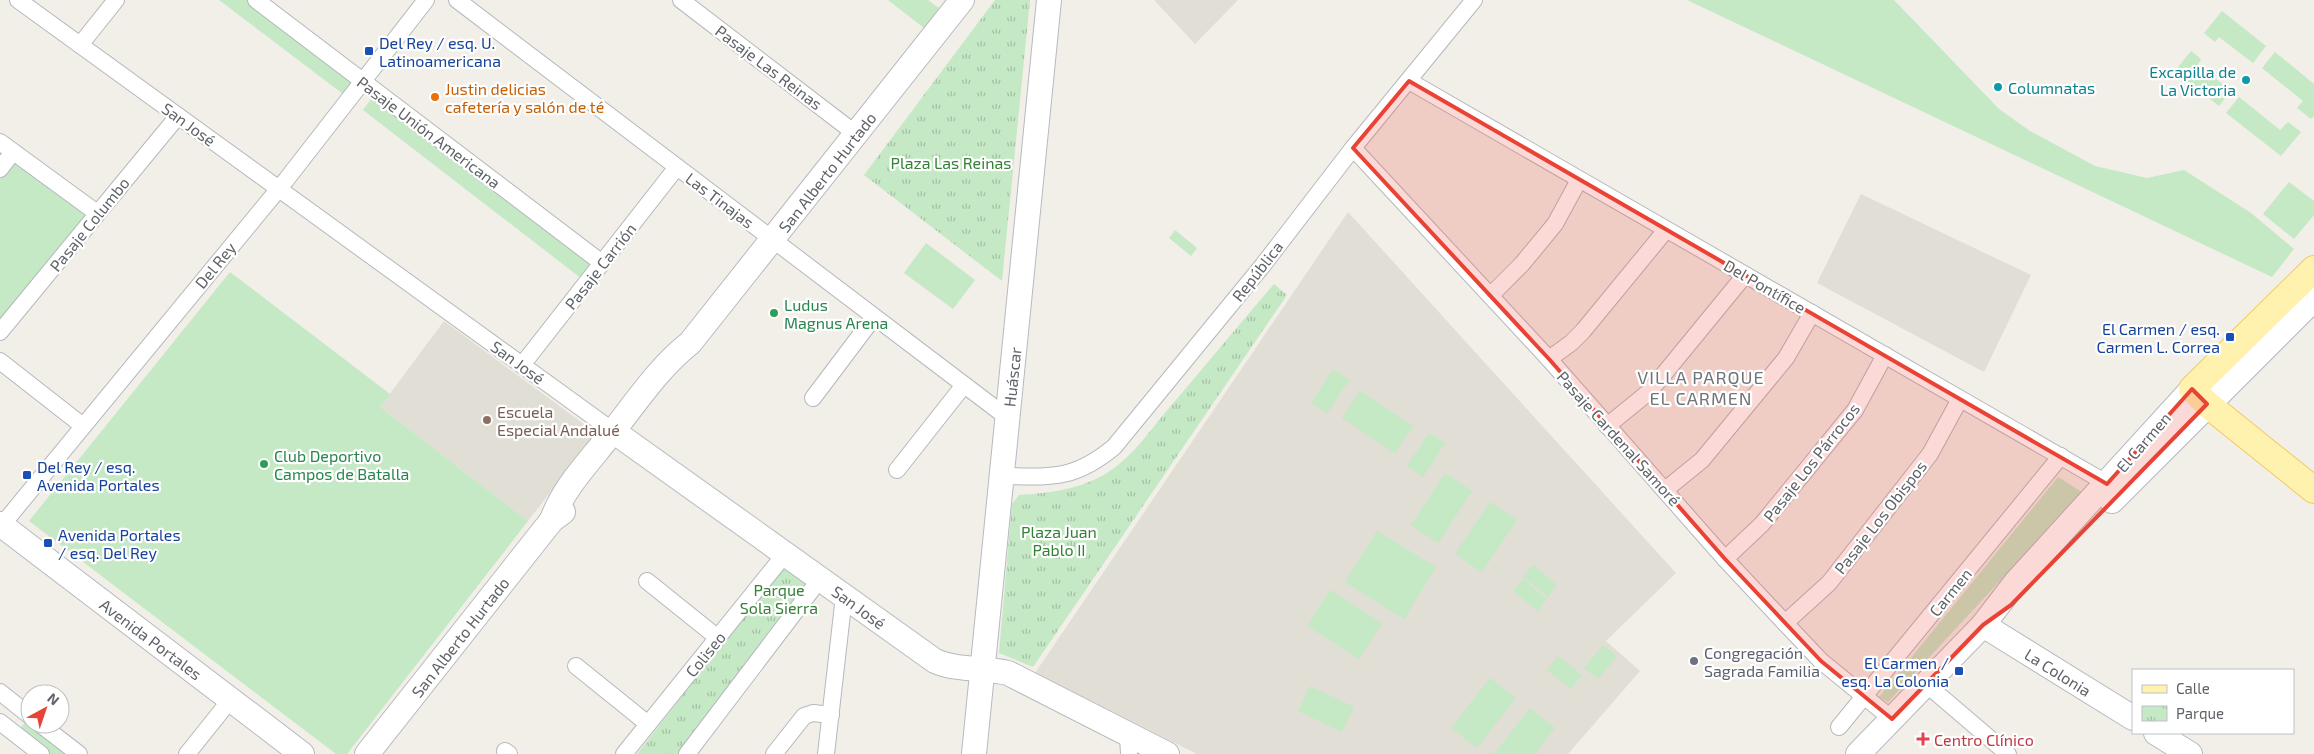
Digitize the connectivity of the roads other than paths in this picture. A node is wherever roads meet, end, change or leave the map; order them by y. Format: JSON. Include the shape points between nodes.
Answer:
{"nodes":[{"id":1,"x":18,"y":0,"type":"edge"},
{"id":2,"x":116,"y":0,"type":"edge"},
{"id":3,"x":256,"y":0,"type":"edge"},
{"id":4,"x":426,"y":0,"type":"edge"},
{"id":5,"x":457,"y":0,"type":"edge"},
{"id":6,"x":681,"y":0,"type":"edge"},
{"id":7,"x":1049,"y":0,"type":"edge"},
{"id":8,"x":1474,"y":0,"type":"edge"},
{"id":9,"x":955,"y":2,"type":"edge"},
{"id":10,"x":80,"y":45,"type":"junction"},
{"id":11,"x":364,"y":82,"type":"junction"},
{"id":12,"x":1409,"y":82,"type":"junction"},
{"id":13,"x":178,"y":116,"type":"junction"},
{"id":14,"x":856,"y":134,"type":"junction"},
{"id":15,"x":7,"y":147,"type":"edge"},
{"id":16,"x":1353,"y":148,"type":"junction"},
{"id":17,"x":677,"y":167,"type":"junction"},
{"id":18,"x":0,"y":169,"type":"edge"},
{"id":19,"x":1579,"y":180,"type":"junction"},
{"id":20,"x":279,"y":189,"type":"junction"},
{"id":21,"x":97,"y":214,"type":"junction"},
{"id":22,"x":1666,"y":230,"type":"junction"},
{"id":23,"x":774,"y":240,"type":"junction"},
{"id":24,"x":602,"y":264,"type":"junction"},
{"id":25,"x":2314,"y":269,"type":"edge"},
{"id":26,"x":1745,"y":275,"type":"junction"},
{"id":27,"x":1491,"y":295,"type":"junction"},
{"id":28,"x":2314,"y":299,"type":"edge"},
{"id":29,"x":1812,"y":314,"type":"junction"},
{"id":30,"x":874,"y":317,"type":"junction"},
{"id":31,"x":0,"y":332,"type":"edge"},
{"id":32,"x":1885,"y":356,"type":"junction"},
{"id":33,"x":1549,"y":359,"type":"junction"},
{"id":34,"x":0,"y":360,"type":"edge"},
{"id":35,"x":522,"y":365,"type":"junction"},
{"id":36,"x":964,"y":385,"type":"junction"},
{"id":37,"x":2199,"y":397,"type":"junction"},
{"id":38,"x":813,"y":398,"type":"dead end"},
{"id":39,"x":1960,"y":399,"type":"junction"},
{"id":40,"x":1008,"y":418,"type":"junction"},
{"id":41,"x":83,"y":426,"type":"junction"},
{"id":42,"x":1607,"y":426,"type":"junction"},
{"id":43,"x":618,"y":435,"type":"junction"},
{"id":44,"x":2061,"y":456,"type":"junction"},
{"id":45,"x":897,"y":470,"type":"dead end"},
{"id":46,"x":1002,"y":476,"type":"junction"},
{"id":47,"x":2114,"y":487,"type":"junction"},
{"id":48,"x":1665,"y":490,"type":"junction"},
{"id":49,"x":2314,"y":490,"type":"edge"},
{"id":50,"x":1,"y":525,"type":"edge"},
{"id":51,"x":785,"y":554,"type":"junction"},
{"id":52,"x":1725,"y":558,"type":"junction"},
{"id":53,"x":820,"y":579,"type":"junction"},
{"id":54,"x":648,"y":581,"type":"dead end"},
{"id":55,"x":844,"y":596,"type":"junction"},
{"id":56,"x":1785,"y":623,"type":"junction"},
{"id":57,"x":1983,"y":625,"type":"junction"},
{"id":58,"x":718,"y":638,"type":"junction"},
{"id":59,"x":576,"y":666,"type":"dead end"},
{"id":60,"x":983,"y":669,"type":"junction"},
{"id":61,"x":1926,"y":684,"type":"junction"},
{"id":62,"x":0,"y":692,"type":"edge"},
{"id":63,"x":1865,"y":696,"type":"junction"},
{"id":64,"x":231,"y":700,"type":"junction"},
{"id":65,"x":20,"y":708,"type":"edge"},
{"id":66,"x":831,"y":715,"type":"junction"},
{"id":67,"x":2132,"y":717,"type":"edge"},
{"id":68,"x":1892,"y":719,"type":"junction"},
{"id":69,"x":648,"y":724,"type":"junction"},
{"id":70,"x":1839,"y":727,"type":"dead end"},
{"id":71,"x":3,"y":730,"type":"edge"},
{"id":72,"x":53,"y":734,"type":"edge"},
{"id":73,"x":2158,"y":734,"type":"edge"},
{"id":74,"x":1129,"y":744,"type":"edge"},
{"id":75,"x":41,"y":754,"type":"edge"},
{"id":76,"x":79,"y":754,"type":"edge"},
{"id":77,"x":187,"y":754,"type":"edge"},
{"id":78,"x":302,"y":754,"type":"edge"},
{"id":79,"x":367,"y":754,"type":"edge"},
{"id":80,"x":624,"y":754,"type":"edge"},
{"id":81,"x":687,"y":754,"type":"edge"},
{"id":82,"x":774,"y":754,"type":"edge"},
{"id":83,"x":826,"y":754,"type":"edge"},
{"id":84,"x":974,"y":754,"type":"edge"},
{"id":85,"x":1167,"y":754,"type":"edge"},
{"id":86,"x":1858,"y":754,"type":"edge"},
{"id":87,"x":2008,"y":754,"type":"edge"},
{"id":88,"x":2190,"y":754,"type":"edge"}],
"edges":[{"from":1,"to":10,"type":"street","name":"San José"},
{"from":2,"to":10,"type":"street"},
{"from":3,"to":11,"type":"street","name":"Pasaje Unión Americana"},
{"from":4,"to":11,"type":"street","name":"Del Rey"},
{"from":5,"to":17,"type":"street","name":"Las Tinajas"},
{"from":6,"to":14,"type":"street","name":"Pasaje Las Reinas"},
{"from":7,"to":40,"type":"main road","name":"Huáscar"},
{"from":8,"to":12,"type":"street","name":"República"},
{"from":9,"to":14,"type":"main road","name":"San Alberto Hurtado"},
{"from":10,"to":13,"type":"street","name":"San José"},
{"from":11,"to":20,"type":"street","name":"Del Rey"},
{"from":11,"to":24,"type":"street","name":"Pasaje Unión Americana"},
{"from":12,"to":16,"type":"street","name":"República"},
{"from":12,"to":19,"type":"street","name":"Del Pontífice"},
{"from":13,"to":20,"type":"street","name":"San José"},
{"from":13,"to":21,"type":"street","name":"Pasaje Columbo"},
{"from":14,"to":23,"type":"main road","name":"San Alberto Hurtado"},
{"from":15,"to":18,"type":"street"},
{"from":15,"to":21,"type":"street"},
{"from":16,"to":27,"type":"street","name":"Pasaje Cardenal Samoré"},
{"from":16,"to":46,"type":"street","name":"República","via":[[1263,265],[1114,447],[1096,462],[1067,475]]},
{"from":17,"to":23,"type":"street","name":"Las Tinajas"},
{"from":17,"to":24,"type":"street","name":"Pasaje Carrión"},
{"from":19,"to":22,"type":"street","name":"Del Pontífice"},
{"from":19,"to":27,"type":"street","via":[[1554,224],[1522,264]]},
{"from":20,"to":35,"type":"street","name":"San José"},
{"from":20,"to":41,"type":"street","name":"Del Rey"},
{"from":21,"to":31,"type":"street","name":"Pasaje Columbo"},
{"from":22,"to":26,"type":"street","name":"Del Pontífice"},
{"from":22,"to":33,"type":"street","via":[[1583,331]]},
{"from":23,"to":30,"type":"street","name":"Las Tinajas"},
{"from":23,"to":43,"type":"main road","name":"San Alberto Hurtado","via":[[690,343],[674,374]]},
{"from":24,"to":35,"type":"street","name":"Pasaje Carrión"},
{"from":25,"to":37,"type":"main road","name":"El Carmen"},
{"from":26,"to":29,"type":"street","name":"Del Pontífice"},
{"from":26,"to":42,"type":"street","via":[[1650,391]]},
{"from":27,"to":33,"type":"street","name":"Pasaje Cardenal Samoré"},
{"from":28,"to":37,"type":"main road","name":"El Carmen"},
{"from":29,"to":32,"type":"street","name":"Del Pontífice"},
{"from":29,"to":48,"type":"street","via":[[1786,358],[1702,460]]},
{"from":30,"to":36,"type":"street","name":"Las Tinajas"},
{"from":30,"to":38,"type":"street"},
{"from":32,"to":39,"type":"street","name":"Del Pontífice"},
{"from":32,"to":52,"type":"street","name":"Pasaje Los Párrocos","via":[[1855,410],[1762,524]]},
{"from":33,"to":42,"type":"street","name":"Pasaje Cardenal Samoré"},
{"from":34,"to":41,"type":"street"},
{"from":35,"to":43,"type":"street","name":"San José"},
{"from":36,"to":40,"type":"street","name":"Las Tinajas"},
{"from":36,"to":45,"type":"street"},
{"from":37,"to":47,"type":"main road","name":"El Carmen"},
{"from":37,"to":49,"type":"main road"},
{"from":39,"to":44,"type":"street","name":"Del Pontífice"},
{"from":39,"to":56,"type":"street","name":"Pasaje Los Obispos","via":[[1930,454],[1829,583]]},
{"from":40,"to":46,"type":"main road","name":"Huáscar"},
{"from":41,"to":50,"type":"street","name":"Del Rey"},
{"from":42,"to":48,"type":"street","name":"Pasaje Cardenal Samoré"},
{"from":43,"to":51,"type":"main road","name":"San José"},
{"from":43,"to":79,"type":"main road","name":"San Alberto Hurtado","via":[[571,504],[552,520]]},
{"from":44,"to":47,"type":"street","name":"Del Pontífice"},
{"from":44,"to":63,"type":"street","name":"Carmen"},
{"from":46,"to":60,"type":"main road","name":"Huáscar"},
{"from":47,"to":57,"type":"main road","name":"El Carmen","via":[[2011,605]]},
{"from":48,"to":52,"type":"street","name":"Pasaje Cardenal Samoré"},
{"from":50,"to":64,"type":"main road","name":"Avenida Portales"},
{"from":51,"to":53,"type":"main road","name":"San José"},
{"from":51,"to":58,"type":"street","name":"Coliseo"},
{"from":52,"to":56,"type":"street","name":"Pasaje Cardenal Samoré"},
{"from":53,"to":55,"type":"main road","name":"San José"},
{"from":53,"to":81,"type":"street"},
{"from":54,"to":58,"type":"street"},
{"from":55,"to":60,"type":"main road","name":"San José","via":[[934,661],[952,667]]},
{"from":55,"to":66,"type":"street"},
{"from":56,"to":63,"type":"street","name":"Pasaje Cardenal Samoré","via":[[1821,661]]},
{"from":57,"to":61,"type":"main road","name":"El Carmen"},
{"from":57,"to":67,"type":"main road","name":"La Colonia"},
{"from":58,"to":69,"type":"street","name":"Coliseo"},
{"from":59,"to":69,"type":"street"},
{"from":60,"to":74,"type":"main road","name":"San José","via":[[1008,673]]},
{"from":60,"to":84,"type":"main road","name":"Huáscar"},
{"from":61,"to":68,"type":"main road","name":"El Carmen"},
{"from":61,"to":87,"type":"street"},
{"from":62,"to":65,"type":"street"},
{"from":63,"to":68,"type":"street","name":"Pasaje Cardenal Samoré"},
{"from":63,"to":70,"type":"street","name":"Carmen"},
{"from":64,"to":77,"type":"street"},
{"from":64,"to":78,"type":"main road","name":"Avenida Portales"},
{"from":66,"to":82,"type":"street","via":[[814,713],[804,716]]},
{"from":66,"to":83,"type":"street"},
{"from":68,"to":86,"type":"main road","name":"El Carmen"},
{"from":69,"to":80,"type":"street","name":"Coliseo"},
{"from":71,"to":75,"type":"street"},
{"from":72,"to":76,"type":"street"},
{"from":73,"to":88,"type":"main road"},
{"from":74,"to":85,"type":"main road","name":"San José"}]}
